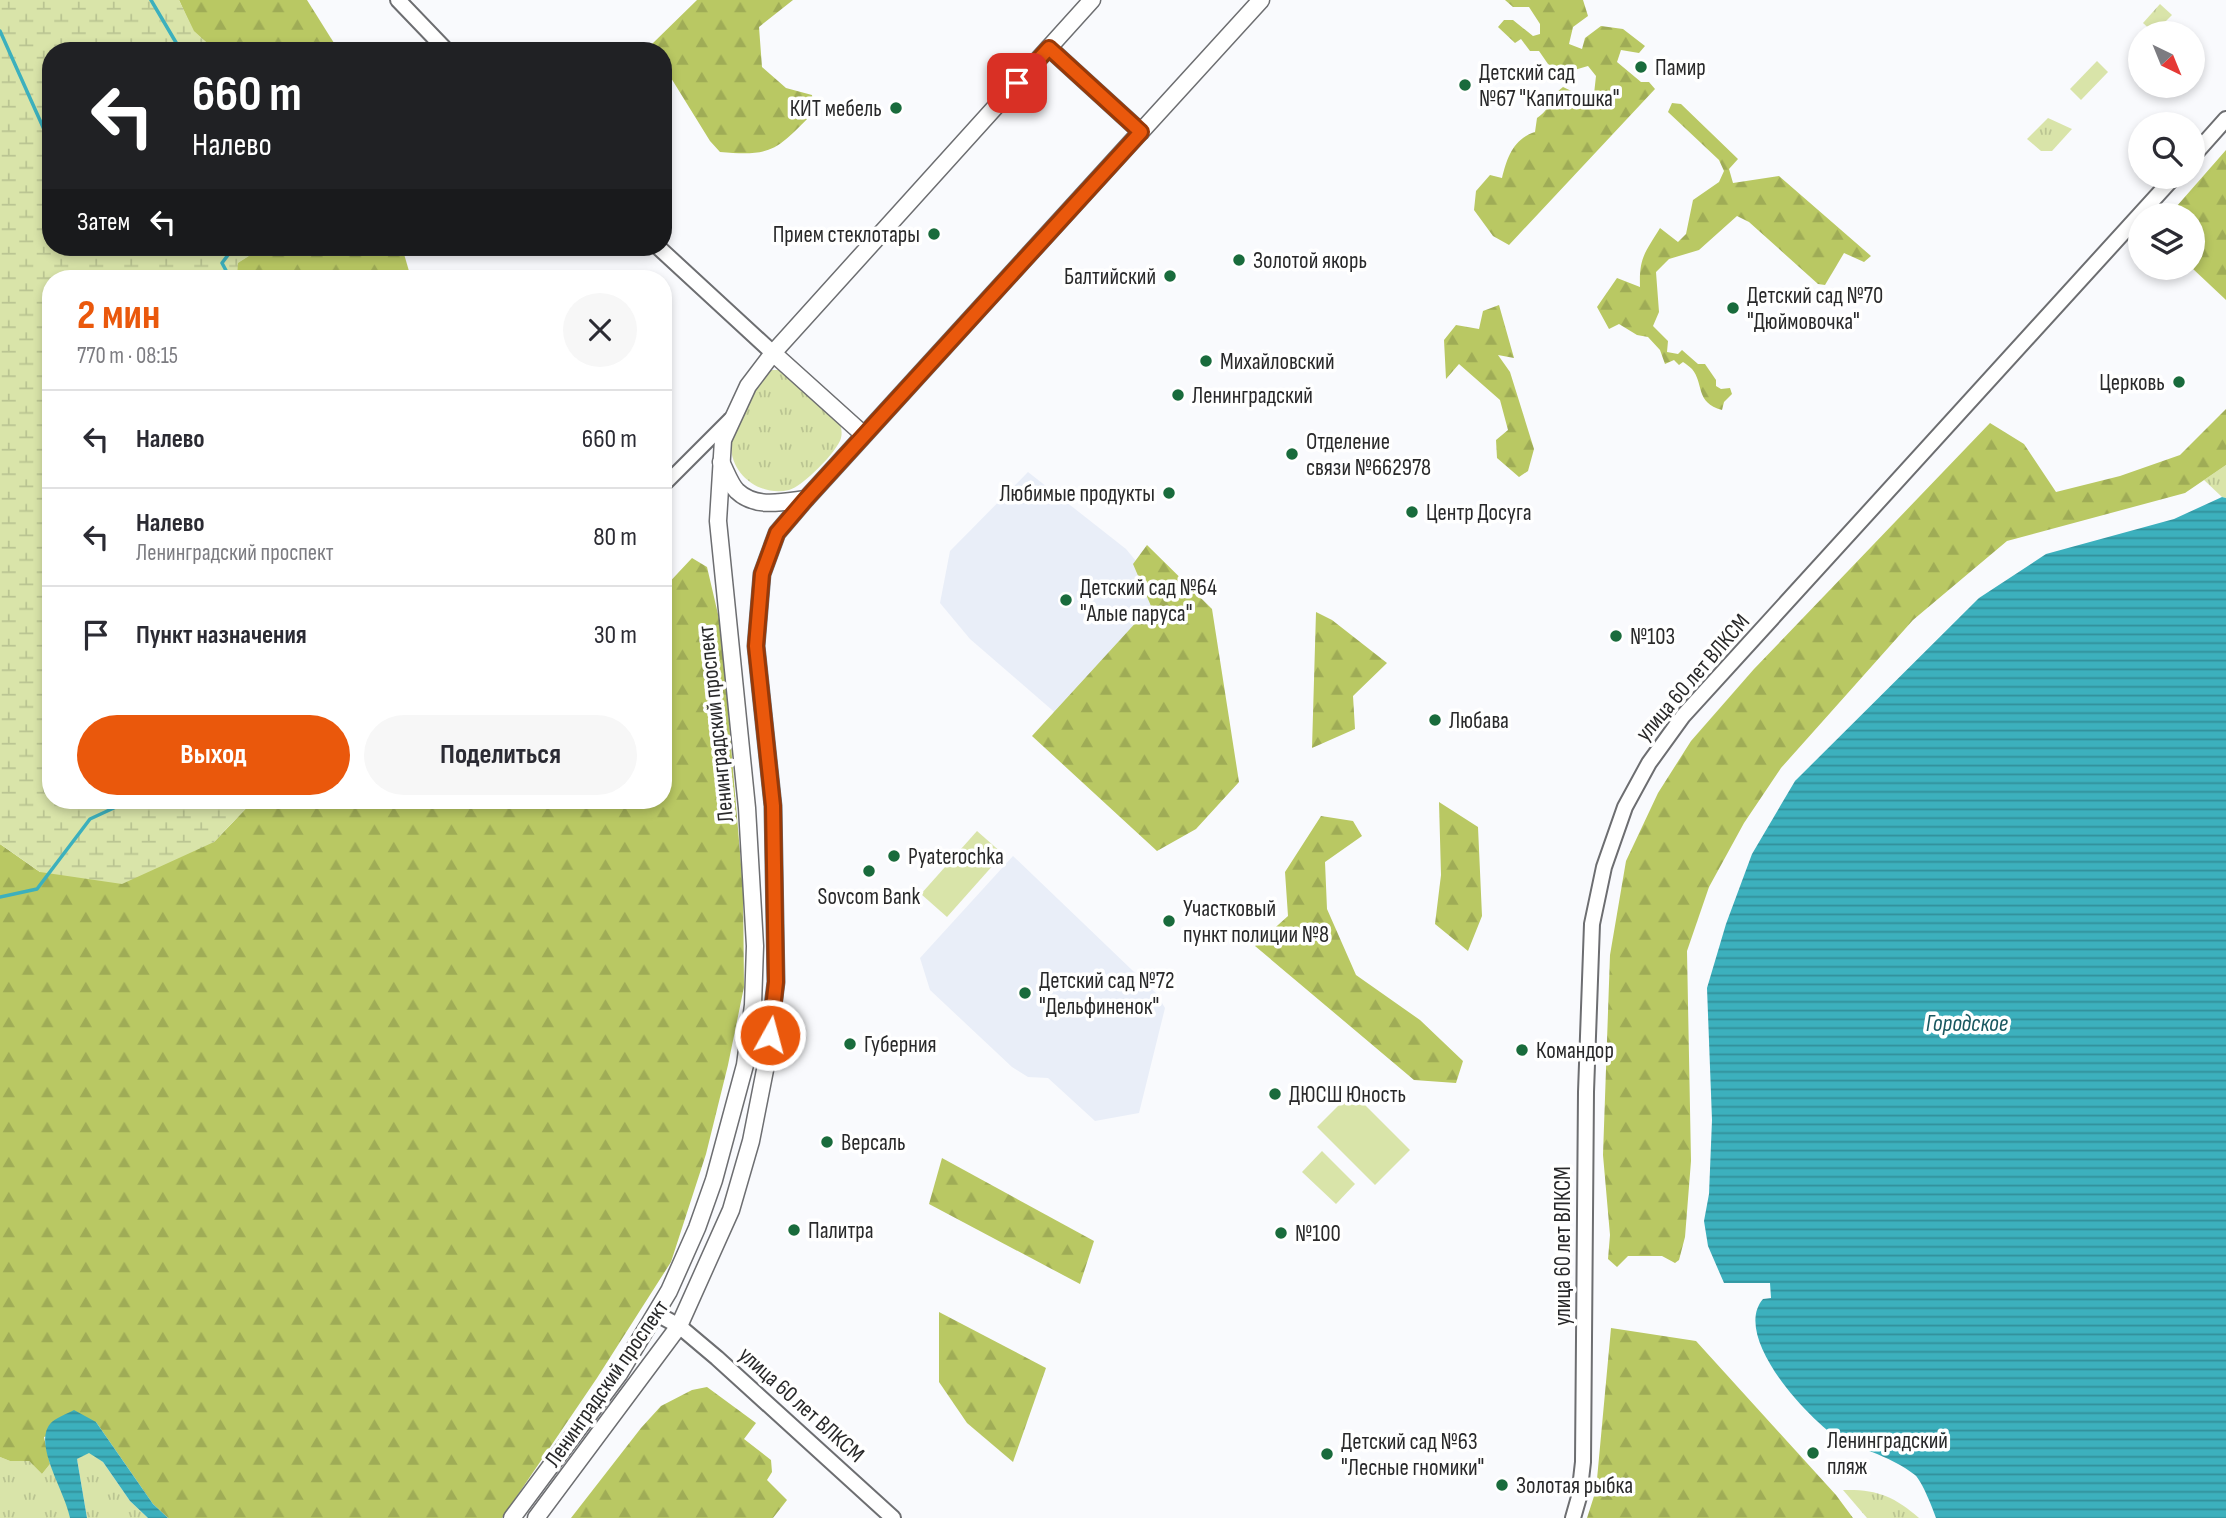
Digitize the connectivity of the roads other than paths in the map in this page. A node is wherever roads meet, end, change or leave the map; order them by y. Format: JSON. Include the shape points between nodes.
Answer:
{"nodes":[{"id":1,"x":398,"y":0,"type":"edge"},
{"id":2,"x":1092,"y":0,"type":"edge"},
{"id":3,"x":1261,"y":0,"type":"edge"},
{"id":4,"x":438,"y":42,"type":"edge"},
{"id":5,"x":1049,"y":48,"type":"junction"},
{"id":6,"x":2226,"y":119,"type":"edge"},
{"id":7,"x":1141,"y":132,"type":"junction"},
{"id":8,"x":2205,"y":143,"type":"edge"},
{"id":9,"x":2163,"y":189,"type":"edge"},
{"id":10,"x":668,"y":256,"type":"edge"},
{"id":11,"x":773,"y":353,"type":"junction"},
{"id":12,"x":732,"y":417,"type":"junction"},
{"id":13,"x":864,"y":435,"type":"junction"},
{"id":14,"x":720,"y":460,"type":"junction"},
{"id":15,"x":672,"y":477,"type":"edge"},
{"id":16,"x":806,"y":499,"type":"junction"},
{"id":17,"x":657,"y":1314,"type":"junction"},
{"id":18,"x":679,"y":1326,"type":"junction"},
{"id":19,"x":512,"y":1518,"type":"edge"},
{"id":20,"x":536,"y":1518,"type":"edge"},
{"id":21,"x":892,"y":1518,"type":"edge"},
{"id":22,"x":1573,"y":1518,"type":"edge"}],
"edges":[{"from":1,"to":4,"type":"street"},
{"from":2,"to":5,"type":"main road","name":"Ленинградский проспект"},
{"from":3,"to":7,"type":"main road","name":"Ленинградский проспект"},
{"from":5,"to":7,"type":"main road"},
{"from":5,"to":11,"type":"main road","name":"Ленинградский проспект"},
{"from":6,"to":8,"type":"street"},
{"from":7,"to":13,"type":"main road","name":"Ленинградский проспект"},
{"from":9,"to":22,"type":"street","name":"улица 60 лет ВЛКСМ","via":[[1683,716],[1625,807],[1604,867],[1592,924],[1583,1462]]},
{"from":10,"to":11,"type":"street"},
{"from":11,"to":12,"type":"main road","name":"Ленинградский проспект"},
{"from":11,"to":13,"type":"main road"},
{"from":12,"to":14,"type":"main road","name":"Ленинградский проспект"},
{"from":12,"to":15,"type":"street"},
{"from":13,"to":16,"type":"main road","name":"Ленинградский проспект"},
{"from":14,"to":16,"type":"main road","via":[[737,491],[753,500],[768,504]]},
{"from":14,"to":17,"type":"main road","name":"Ленинградский проспект","via":[[718,521],[747,808],[755,975],[745,1065],[718,1167],[697,1228]]},
{"from":16,"to":18,"type":"main road","name":"Ленинградский проспект","via":[[777,533],[762,574],[756,646],[773,806],[776,895],[776,982],[765,1070],[730,1210]]},
{"from":17,"to":18,"type":"street","name":"улица 60 лет ВЛКСМ"},
{"from":17,"to":19,"type":"main road","name":"Ленинградский проспект","via":[[619,1374]]},
{"from":18,"to":20,"type":"main road","name":"Ленинградский проспект"},
{"from":18,"to":21,"type":"street","name":"улица 60 лет ВЛКСМ"}]}
